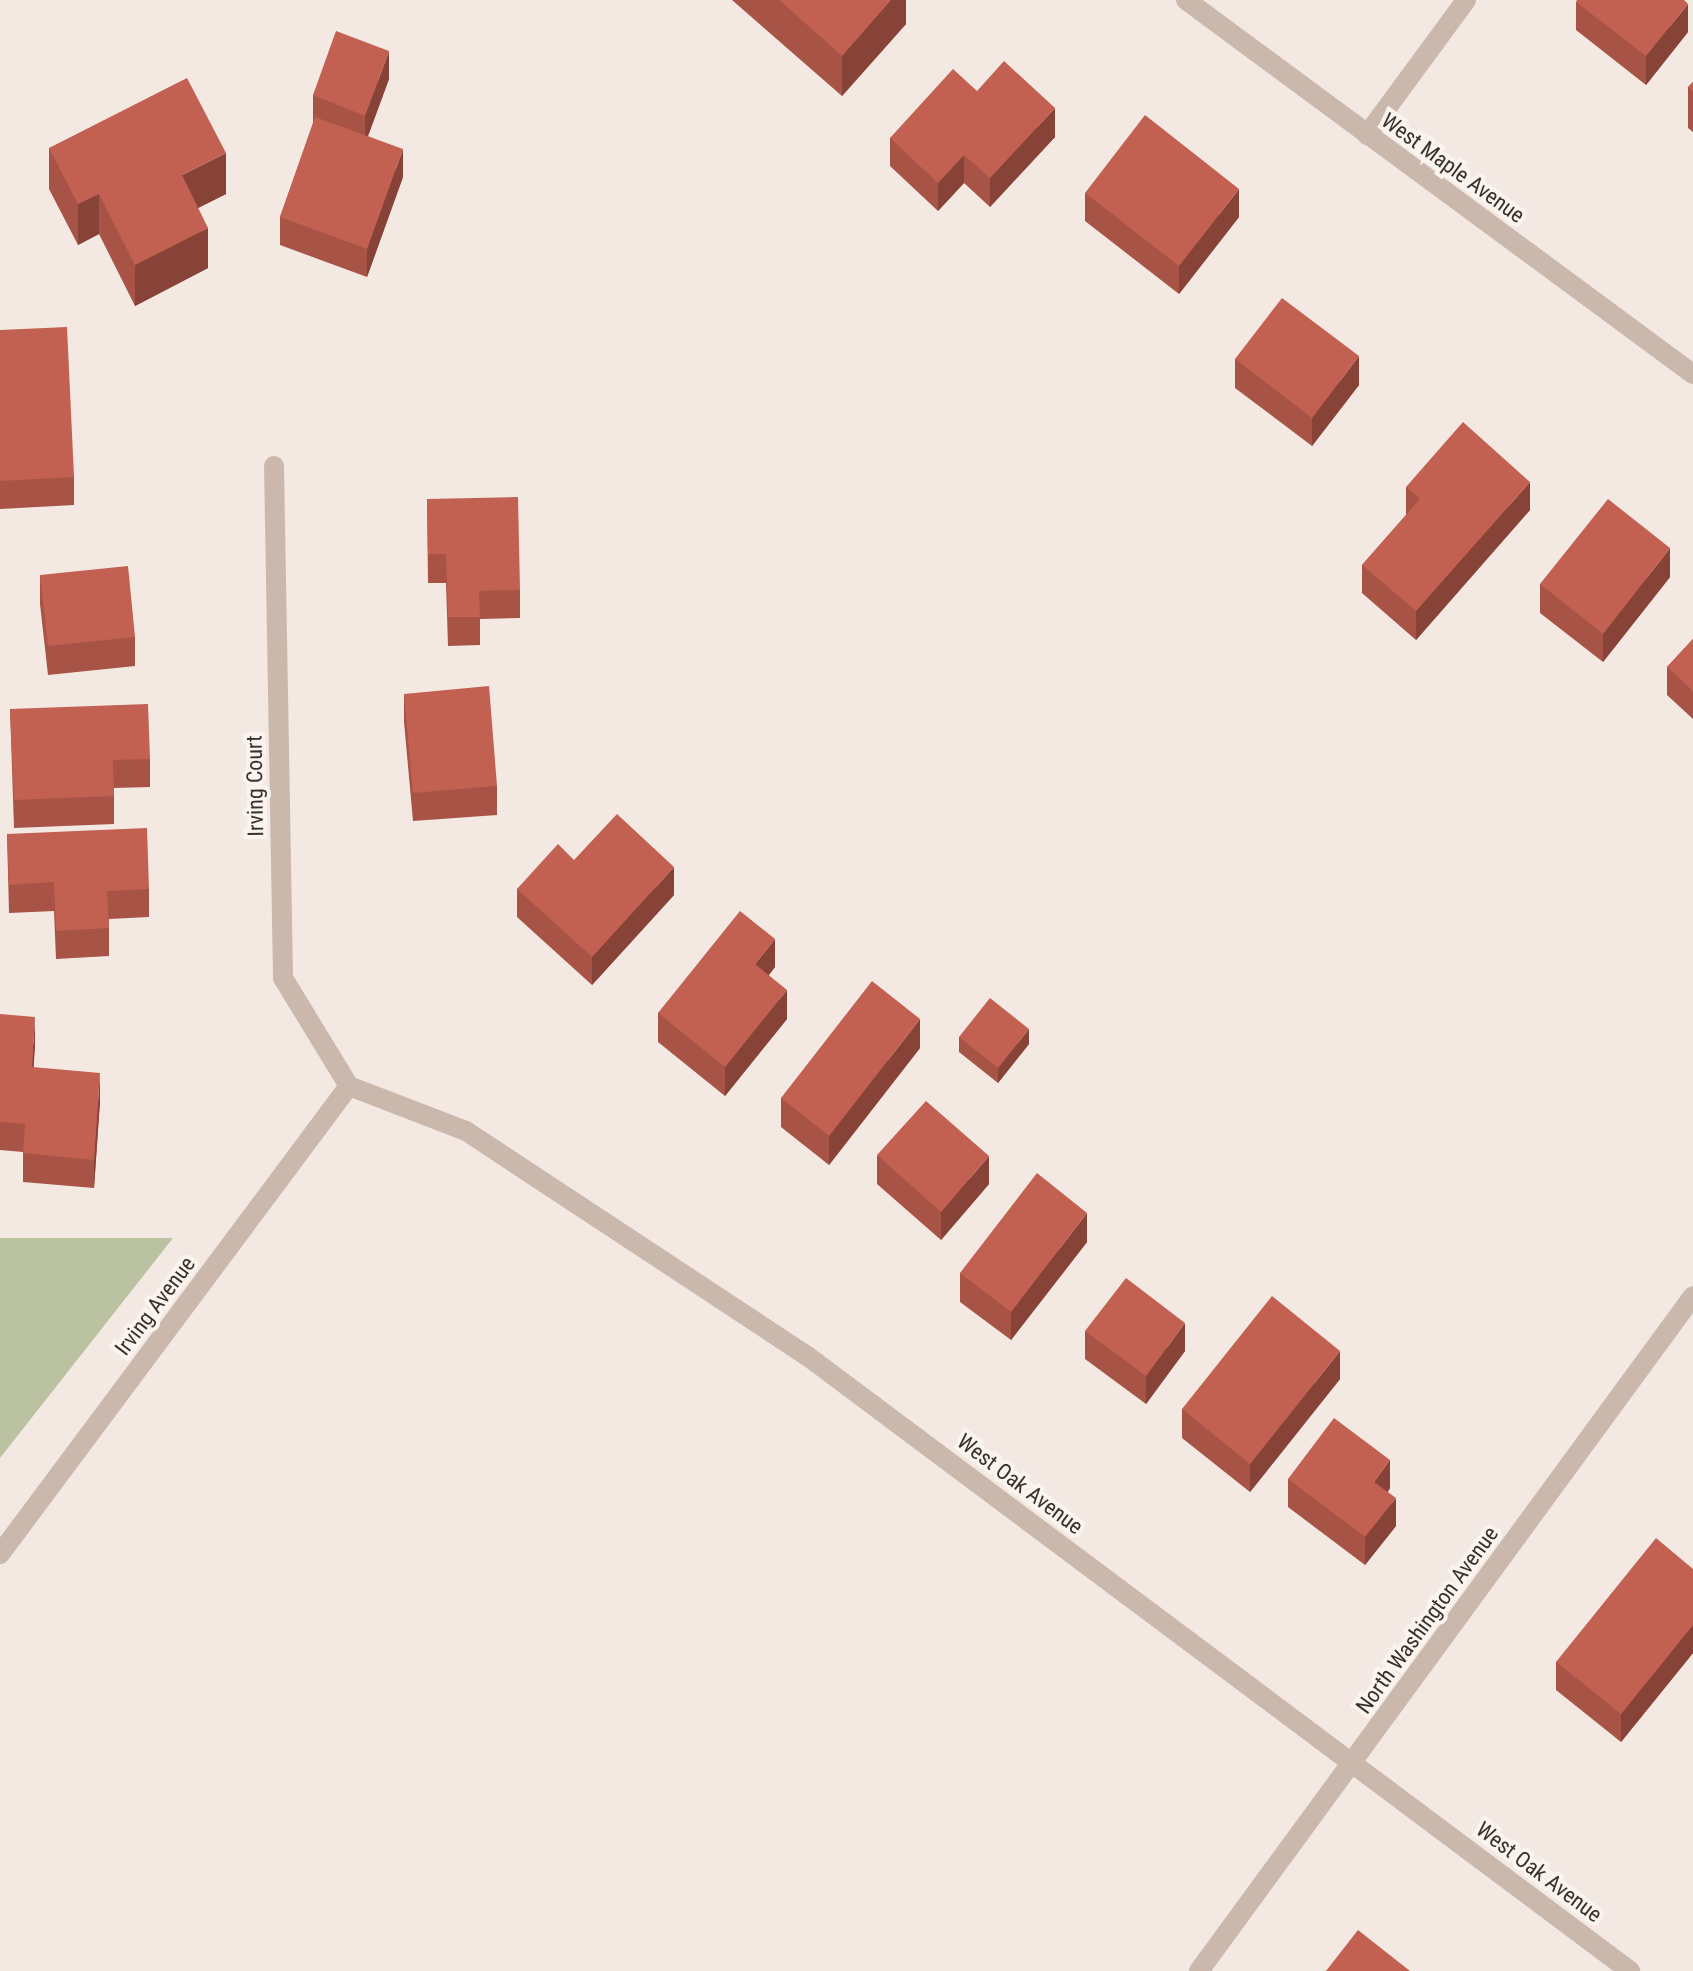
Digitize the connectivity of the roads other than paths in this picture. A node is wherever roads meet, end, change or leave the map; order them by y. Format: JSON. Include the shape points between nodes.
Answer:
{"nodes":[{"id":1,"x":1186,"y":0,"type":"edge"},
{"id":2,"x":1466,"y":0,"type":"edge"},
{"id":3,"x":1367,"y":135,"type":"junction"},
{"id":4,"x":1693,"y":374,"type":"edge"},
{"id":5,"x":274,"y":466,"type":"dead end"},
{"id":6,"x":349,"y":1086,"type":"junction"},
{"id":7,"x":1693,"y":1296,"type":"edge"},
{"id":8,"x":0,"y":1554,"type":"edge"},
{"id":9,"x":1354,"y":1762,"type":"junction"},
{"id":10,"x":1199,"y":1971,"type":"edge"},
{"id":11,"x":1630,"y":1971,"type":"edge"}],
"edges":[{"from":1,"to":3,"type":"street","name":"West Maple Avenue"},
{"from":2,"to":3,"type":"street"},
{"from":3,"to":4,"type":"street","name":"West Maple Avenue"},
{"from":5,"to":6,"type":"street","name":"Irving Court","via":[[283,978]]},
{"from":6,"to":8,"type":"street","name":"Irving Avenue"},
{"from":6,"to":9,"type":"street","name":"West Oak Avenue","via":[[466,1131],[806,1355]]},
{"from":7,"to":9,"type":"street","name":"North Washington Avenue"},
{"from":9,"to":10,"type":"street","name":"North Washington Avenue"},
{"from":9,"to":11,"type":"street","name":"West Oak Avenue"}]}
